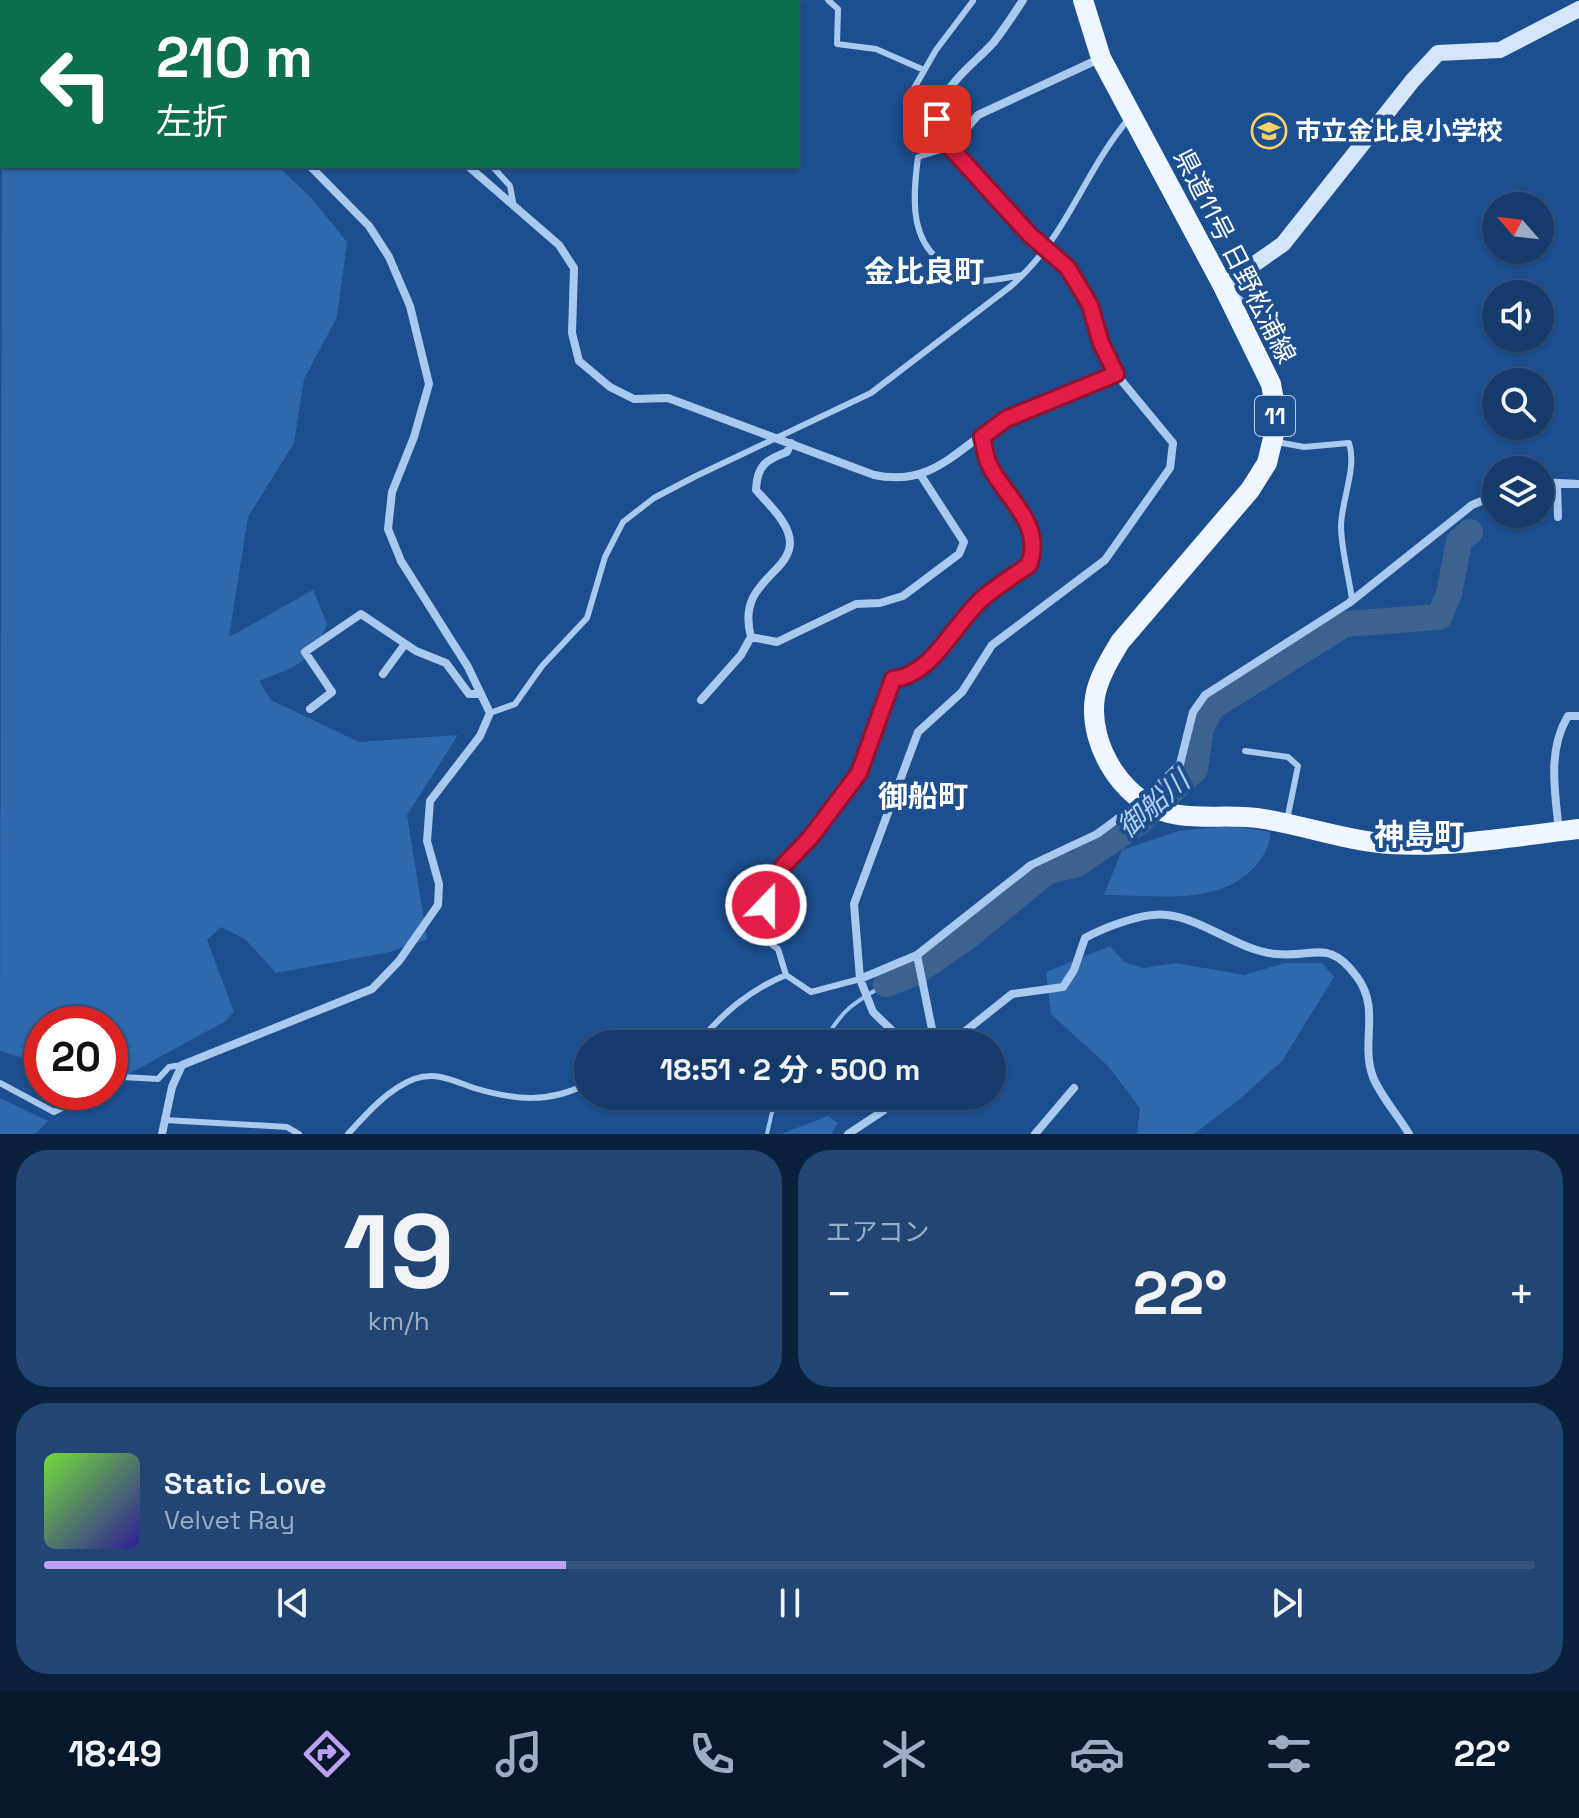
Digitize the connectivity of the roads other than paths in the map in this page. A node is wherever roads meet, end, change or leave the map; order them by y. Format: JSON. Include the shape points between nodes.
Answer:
{"nodes":[{"id":1,"x":828,"y":0,"type":"edge"},
{"id":2,"x":1023,"y":0,"type":"edge"},
{"id":3,"x":1083,"y":0,"type":"edge"},
{"id":4,"x":973,"y":1,"type":"edge"},
{"id":5,"x":1579,"y":9,"type":"edge"},
{"id":6,"x":1101,"y":58,"type":"junction"},
{"id":7,"x":924,"y":70,"type":"junction"},
{"id":8,"x":942,"y":99,"type":"junction"},
{"id":9,"x":1132,"y":114,"type":"junction"},
{"id":10,"x":950,"y":147,"type":"junction"},
{"id":11,"x":312,"y":168,"type":"edge"},
{"id":12,"x":470,"y":168,"type":"edge"},
{"id":13,"x":494,"y":168,"type":"edge"},
{"id":14,"x":513,"y":202,"type":"junction"},
{"id":15,"x":1046,"y":249,"type":"junction"},
{"id":16,"x":1023,"y":275,"type":"junction"},
{"id":17,"x":1223,"y":286,"type":"junction"},
{"id":18,"x":1254,"y":310,"type":"dead end"},
{"id":19,"x":1116,"y":374,"type":"junction"},
{"id":20,"x":775,"y":437,"type":"junction"},
{"id":21,"x":982,"y":437,"type":"junction"},
{"id":22,"x":1272,"y":442,"type":"junction"},
{"id":23,"x":791,"y":443,"type":"junction"},
{"id":24,"x":920,"y":474,"type":"junction"},
{"id":25,"x":1554,"y":483,"type":"edge"},
{"id":26,"x":1557,"y":483,"type":"junction"},
{"id":27,"x":1579,"y":484,"type":"edge"},
{"id":28,"x":1482,"y":501,"type":"edge"},
{"id":29,"x":1558,"y":517,"type":"dead end"},
{"id":30,"x":1352,"y":600,"type":"junction"},
{"id":31,"x":751,"y":637,"type":"junction"},
{"id":32,"x":405,"y":644,"type":"junction"},
{"id":33,"x":383,"y":674,"type":"dead end"},
{"id":34,"x":481,"y":694,"type":"junction"},
{"id":35,"x":701,"y":700,"type":"dead end"},
{"id":36,"x":310,"y":709,"type":"dead end"},
{"id":37,"x":490,"y":713,"type":"junction"},
{"id":38,"x":1579,"y":716,"type":"edge"},
{"id":39,"x":1245,"y":751,"type":"dead end"},
{"id":40,"x":1144,"y":800,"type":"junction"},
{"id":41,"x":1286,"y":823,"type":"junction"},
{"id":42,"x":1569,"y":830,"type":"edge"},
{"id":43,"x":917,"y":955,"type":"junction"},
{"id":44,"x":786,"y":975,"type":"junction"},
{"id":45,"x":860,"y":979,"type":"junction"},
{"id":46,"x":709,"y":1030,"type":"edge"},
{"id":47,"x":892,"y":1030,"type":"edge"},
{"id":48,"x":932,"y":1030,"type":"edge"},
{"id":49,"x":967,"y":1030,"type":"edge"},
{"id":50,"x":182,"y":1065,"type":"junction"},
{"id":51,"x":128,"y":1077,"type":"edge"},
{"id":52,"x":0,"y":1083,"type":"edge"},
{"id":53,"x":574,"y":1087,"type":"edge"},
{"id":54,"x":1074,"y":1088,"type":"dead end"},
{"id":55,"x":24,"y":1096,"type":"edge"},
{"id":56,"x":884,"y":1110,"type":"edge"},
{"id":57,"x":165,"y":1120,"type":"junction"},
{"id":58,"x":162,"y":1134,"type":"edge"},
{"id":59,"x":299,"y":1134,"type":"edge"},
{"id":60,"x":348,"y":1134,"type":"edge"},
{"id":61,"x":848,"y":1134,"type":"edge"},
{"id":62,"x":1035,"y":1134,"type":"edge"},
{"id":63,"x":1409,"y":1134,"type":"edge"}],
"edges":[{"from":1,"to":7,"type":"lane","via":[[838,9],[837,44],[876,49]]},
{"from":2,"to":8,"type":"street","via":[[994,42]]},
{"from":3,"to":6,"type":"main road","name":"県道11号 日野松浦線","number":"11"},
{"from":4,"to":7,"type":"lane"},
{"from":5,"to":17,"type":"street","via":[[1500,50],[1438,53],[1283,244]]},
{"from":6,"to":9,"type":"main road","name":"県道11号 日野松浦線","number":"11"},
{"from":6,"to":10,"type":"street","via":[[978,115]]},
{"from":7,"to":8,"type":"lane","via":[[913,90]]},
{"from":8,"to":10,"type":"street","via":[[937,119]]},
{"from":9,"to":15,"type":"lane","via":[[1105,147],[1067,221]]},
{"from":9,"to":17,"type":"main road","name":"県道11号 日野松浦線","number":"11"},
{"from":10,"to":15,"type":"street"},
{"from":10,"to":16,"type":"lane","via":[[918,157],[919,237],[943,265],[975,281]]},
{"from":11,"to":34,"type":"street","via":[[369,226],[410,306],[429,384],[392,492],[388,529],[401,561]]},
{"from":12,"to":14,"type":"street"},
{"from":13,"to":14,"type":"lane","via":[[510,186]]},
{"from":14,"to":20,"type":"street","via":[[559,245],[574,268],[572,333],[579,361],[634,399],[668,398]]},
{"from":15,"to":16,"type":"lane"},
{"from":15,"to":19,"type":"street","via":[[1068,268],[1090,305]]},
{"from":16,"to":20,"type":"lane","via":[[871,393]]},
{"from":17,"to":18,"type":"lane"},
{"from":17,"to":22,"type":"main road","name":"県道11号 日野松浦線","number":"11","via":[[1271,384],[1276,412]]},
{"from":19,"to":21,"type":"street","via":[[1006,419]]},
{"from":19,"to":45,"type":"street","via":[[1173,443],[1170,468],[1105,560],[992,645],[962,692],[918,732],[854,904]]},
{"from":20,"to":23,"type":"street"},
{"from":20,"to":37,"type":"lane","via":[[654,498],[623,522],[605,557],[587,618],[515,704]]},
{"from":21,"to":24,"type":"street"},
{"from":21,"to":44,"type":"lane","via":[[987,461],[1017,502],[1033,538],[1029,565],[983,599],[935,654],[906,678],[893,679],[859,773],[776,878],[756,933],[778,949]]},
{"from":22,"to":30,"type":"lane","via":[[1304,447],[1349,443],[1341,528]]},
{"from":22,"to":40,"type":"main road","name":"県道11号 日野松浦線","number":"11","via":[[1267,463],[1250,490],[1120,642],[1100,682],[1095,728],[1105,758]]},
{"from":23,"to":24,"type":"street","via":[[874,475],[903,479]]},
{"from":23,"to":31,"type":"street","via":[[787,452],[767,459],[757,473],[756,490],[784,522],[790,542],[752,601],[746,619]]},
{"from":24,"to":31,"type":"street","via":[[964,542],[959,554],[903,596],[856,604],[777,642]]},
{"from":25,"to":26,"type":"street"},
{"from":26,"to":27,"type":"street"},
{"from":26,"to":29,"type":"street"},
{"from":28,"to":30,"type":"street"},
{"from":30,"to":40,"type":"street","via":[[1205,695],[1193,712],[1180,764]]},
{"from":31,"to":35,"type":"street"},
{"from":32,"to":33,"type":"street"},
{"from":32,"to":34,"type":"street","via":[[446,663],[469,694]]},
{"from":32,"to":36,"type":"street","via":[[361,614],[305,652],[332,692]]},
{"from":34,"to":37,"type":"street"},
{"from":37,"to":50,"type":"street","via":[[480,736],[430,801],[427,841],[439,884],[438,905],[399,961],[372,989]]},
{"from":38,"to":42,"type":"street","via":[[1568,716],[1563,724],[1553,768]]},
{"from":39,"to":41,"type":"lane","via":[[1288,757],[1298,766]]},
{"from":40,"to":41,"type":"main road","name":"県道11号 日野松浦線","number":"11","via":[[1165,812]]},
{"from":40,"to":43,"type":"street","via":[[1097,834],[1031,865]]},
{"from":41,"to":42,"type":"main road","name":"県道11号 日野松浦線","number":"11","via":[[1387,844],[1434,845]]},
{"from":43,"to":45,"type":"street"},
{"from":43,"to":48,"type":"street"},
{"from":44,"to":45,"type":"lane","via":[[811,992]]},
{"from":44,"to":46,"type":"lane","via":[[726,1009]]},
{"from":45,"to":47,"type":"street","via":[[873,1012]]},
{"from":49,"to":63,"type":"street","via":[[1012,994],[1063,987],[1085,938],[1108,925],[1166,915],[1274,955],[1327,951],[1337,954],[1364,987],[1372,1015],[1368,1053],[1373,1077]]},
{"from":50,"to":51,"type":"lane","via":[[169,1067],[158,1079]]},
{"from":50,"to":57,"type":"street"},
{"from":52,"to":55,"type":"lane"},
{"from":53,"to":60,"type":"lane","via":[[531,1101],[440,1075],[415,1079],[388,1095]]},
{"from":54,"to":62,"type":"street"},
{"from":56,"to":61,"type":"street"},
{"from":57,"to":58,"type":"street"},
{"from":57,"to":59,"type":"lane","via":[[287,1127]]}]}
